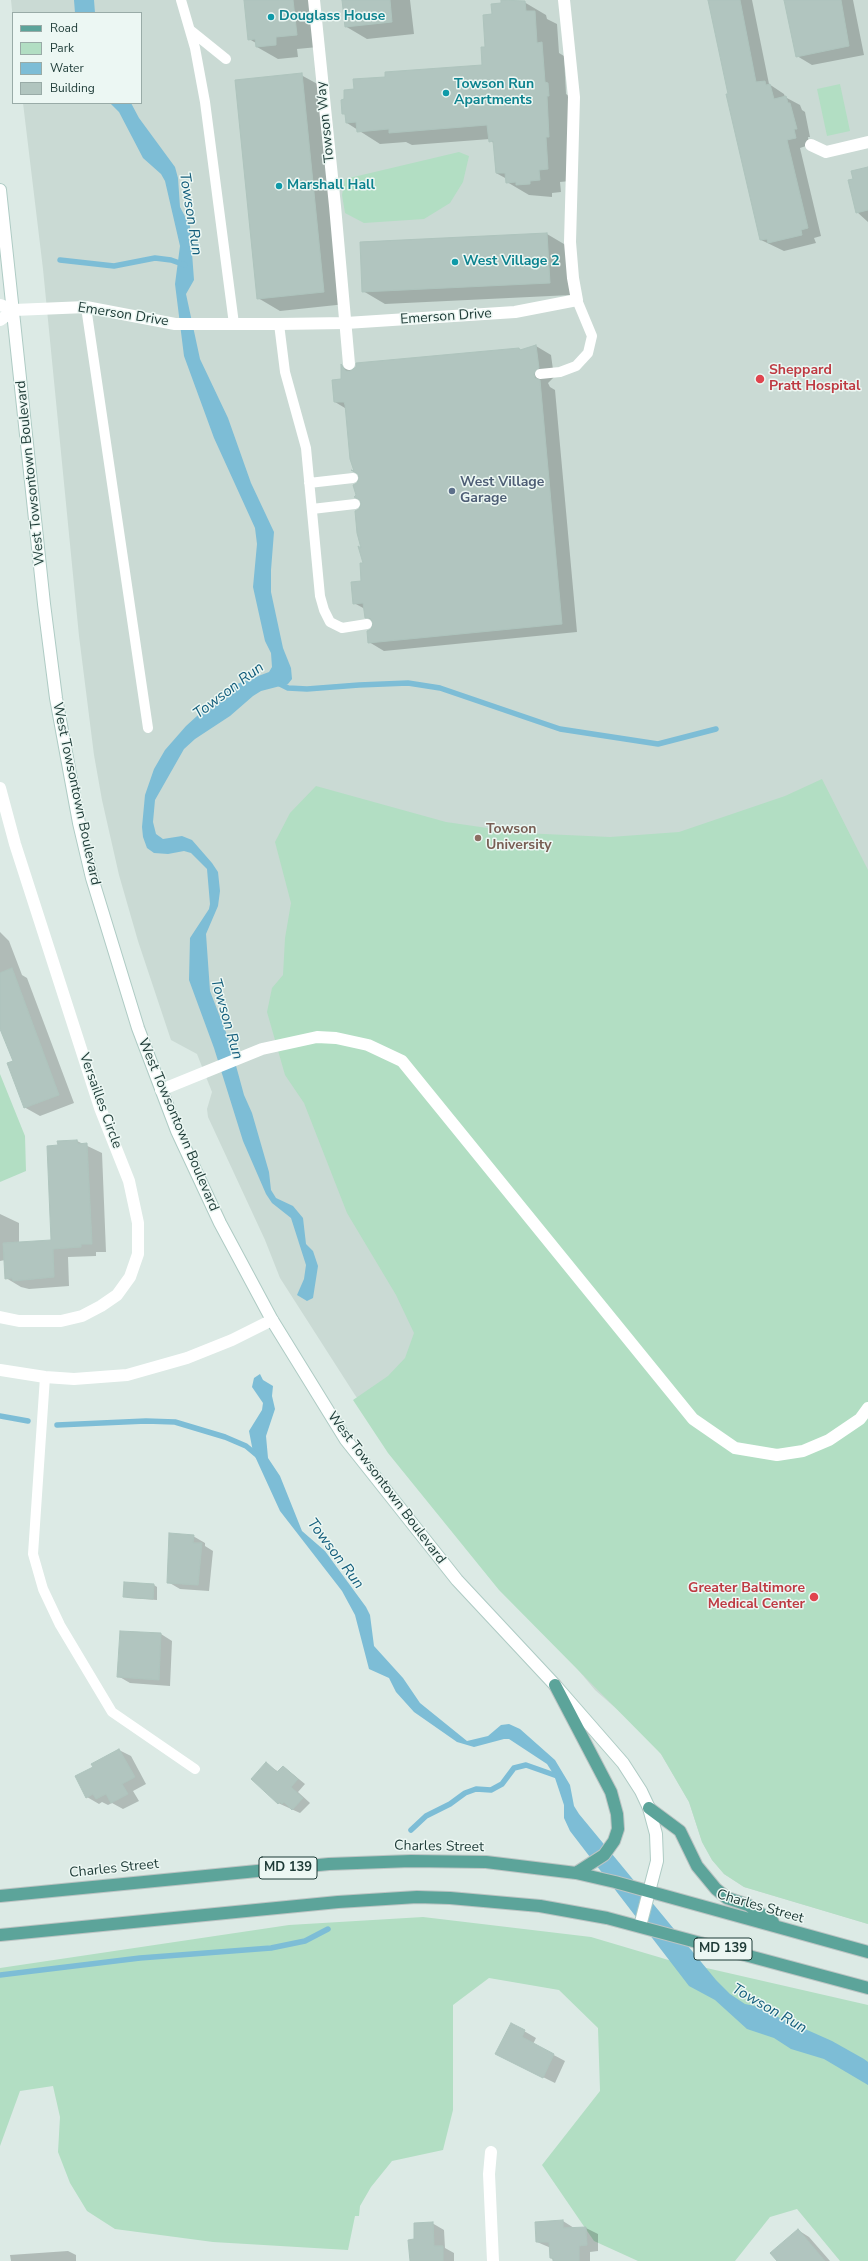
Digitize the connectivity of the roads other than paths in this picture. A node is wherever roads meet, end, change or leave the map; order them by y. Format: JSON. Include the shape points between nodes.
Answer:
{"nodes":[{"id":1,"x":181,"y":0,"type":"edge"},
{"id":2,"x":314,"y":0,"type":"edge"},
{"id":3,"x":564,"y":0,"type":"edge"},
{"id":4,"x":190,"y":30,"type":"junction"},
{"id":5,"x":226,"y":59,"type":"dead end"},
{"id":6,"x":868,"y":142,"type":"edge"},
{"id":7,"x":811,"y":145,"type":"dead end"},
{"id":8,"x":0,"y":190,"type":"edge"},
{"id":9,"x":577,"y":300,"type":"junction"},
{"id":10,"x":0,"y":305,"type":"edge"},
{"id":11,"x":86,"y":307,"type":"junction"},
{"id":12,"x":14,"y":310,"type":"junction"},
{"id":13,"x":0,"y":320,"type":"edge"},
{"id":14,"x":346,"y":323,"type":"junction"},
{"id":15,"x":229,"y":324,"type":"junction"},
{"id":16,"x":279,"y":324,"type":"junction"},
{"id":17,"x":348,"y":364,"type":"dead end"},
{"id":18,"x":540,"y":374,"type":"dead end"},
{"id":19,"x":353,"y":478,"type":"dead end"},
{"id":20,"x":309,"y":483,"type":"junction"},
{"id":21,"x":356,"y":504,"type":"dead end"},
{"id":22,"x":312,"y":509,"type":"junction"},
{"id":23,"x":367,"y":624,"type":"dead end"},
{"id":24,"x":148,"y":728,"type":"dead end"},
{"id":25,"x":0,"y":788,"type":"edge"},
{"id":26,"x":161,"y":1090,"type":"junction"},
{"id":27,"x":0,"y":1317,"type":"edge"},
{"id":28,"x":272,"y":1320,"type":"junction"},
{"id":29,"x":0,"y":1370,"type":"edge"},
{"id":30,"x":45,"y":1377,"type":"junction"},
{"id":31,"x":868,"y":1408,"type":"edge"},
{"id":32,"x":555,"y":1686,"type":"junction"},
{"id":33,"x":195,"y":1769,"type":"dead end"},
{"id":34,"x":649,"y":1808,"type":"junction"},
{"id":35,"x":576,"y":1873,"type":"junction"},
{"id":36,"x":650,"y":1892,"type":"junction"},
{"id":37,"x":0,"y":1896,"type":"edge"},
{"id":38,"x":640,"y":1926,"type":"junction"},
{"id":39,"x":782,"y":1928,"type":"junction"},
{"id":40,"x":0,"y":1935,"type":"edge"},
{"id":41,"x":868,"y":1952,"type":"edge"},
{"id":42,"x":868,"y":1988,"type":"edge"},
{"id":43,"x":491,"y":2152,"type":"dead end"},
{"id":44,"x":493,"y":2261,"type":"edge"}],
"edges":[{"from":1,"to":4,"type":"lane"},
{"from":2,"to":14,"type":"street","name":"Towson Way"},
{"from":3,"to":9,"type":"street","via":[[574,97],[570,242]]},
{"from":4,"to":5,"type":"lane"},
{"from":4,"to":15,"type":"lane","via":[[205,102]]},
{"from":6,"to":7,"type":"street","via":[[826,152]]},
{"from":8,"to":12,"type":"street","name":"West Towsontown Boulevard"},
{"from":9,"to":14,"type":"street","name":"Emerson Drive","via":[[514,312]]},
{"from":9,"to":18,"type":"lane","via":[[592,336],[588,353],[576,366],[560,372]]},
{"from":10,"to":12,"type":"street"},
{"from":11,"to":12,"type":"street","name":"Emerson Drive"},
{"from":11,"to":15,"type":"street","name":"Emerson Drive","via":[[175,324]]},
{"from":11,"to":24,"type":"lane"},
{"from":12,"to":13,"type":"street"},
{"from":12,"to":26,"type":"street","name":"West Towsontown Boulevard","via":[[44,604],[66,754],[81,830],[109,936]]},
{"from":14,"to":16,"type":"street","name":"Emerson Drive"},
{"from":14,"to":17,"type":"street","name":"Towson Way"},
{"from":15,"to":16,"type":"street","name":"Emerson Drive"},
{"from":16,"to":20,"type":"lane","via":[[285,372],[306,448]]},
{"from":19,"to":20,"type":"lane"},
{"from":20,"to":22,"type":"lane"},
{"from":21,"to":22,"type":"lane"},
{"from":22,"to":23,"type":"lane","via":[[320,596],[324,610],[330,622],[342,628]]},
{"from":25,"to":27,"type":"street","name":"Versailles Circle","via":[[15,844],[100,1108],[130,1181],[138,1223],[138,1254],[130,1277],[112,1298],[82,1316],[61,1321],[19,1321]]},
{"from":26,"to":28,"type":"street","name":"West Towsontown Boulevard","via":[[213,1210]]},
{"from":26,"to":31,"type":"street","via":[[262,1049],[317,1037],[368,1045],[402,1061],[693,1419],[735,1448],[776,1455],[802,1450],[829,1440],[860,1419]]},
{"from":28,"to":30,"type":"street","via":[[232,1340],[156,1368],[100,1378]]},
{"from":28,"to":32,"type":"street","name":"West Towsontown Boulevard","via":[[346,1440],[382,1487],[457,1580]]},
{"from":29,"to":30,"type":"street"},
{"from":30,"to":33,"type":"lane","via":[[33,1554],[43,1589],[60,1625],[112,1712]]},
{"from":32,"to":34,"type":"street","name":"West Towsontown Boulevard","via":[[623,1762]]},
{"from":32,"to":35,"type":"main road","via":[[611,1792],[617,1814],[618,1829],[614,1842],[604,1855]]},
{"from":34,"to":36,"type":"street","name":"West Towsontown Boulevard","via":[[656,1834],[657,1861]]},
{"from":34,"to":39,"type":"main road","via":[[680,1831],[697,1866],[716,1889],[727,1898],[748,1905]]},
{"from":35,"to":36,"type":"main road","name":"Charles Street","number":"MD 139"},
{"from":35,"to":37,"type":"main road","name":"Charles Street","number":"MD 139","via":[[486,1862],[376,1861]]},
{"from":36,"to":38,"type":"street","name":"West Towsontown Boulevard"},
{"from":36,"to":39,"type":"main road","name":"Charles Street","number":"MD 139"},
{"from":38,"to":40,"type":"main road","number":"MD 139","via":[[540,1906],[417,1897],[338,1902]]},
{"from":38,"to":42,"type":"main road","number":"MD 139"},
{"from":39,"to":41,"type":"main road","name":"Charles Street","number":"MD 139"},
{"from":43,"to":44,"type":"street","via":[[489,2174]]}]}
